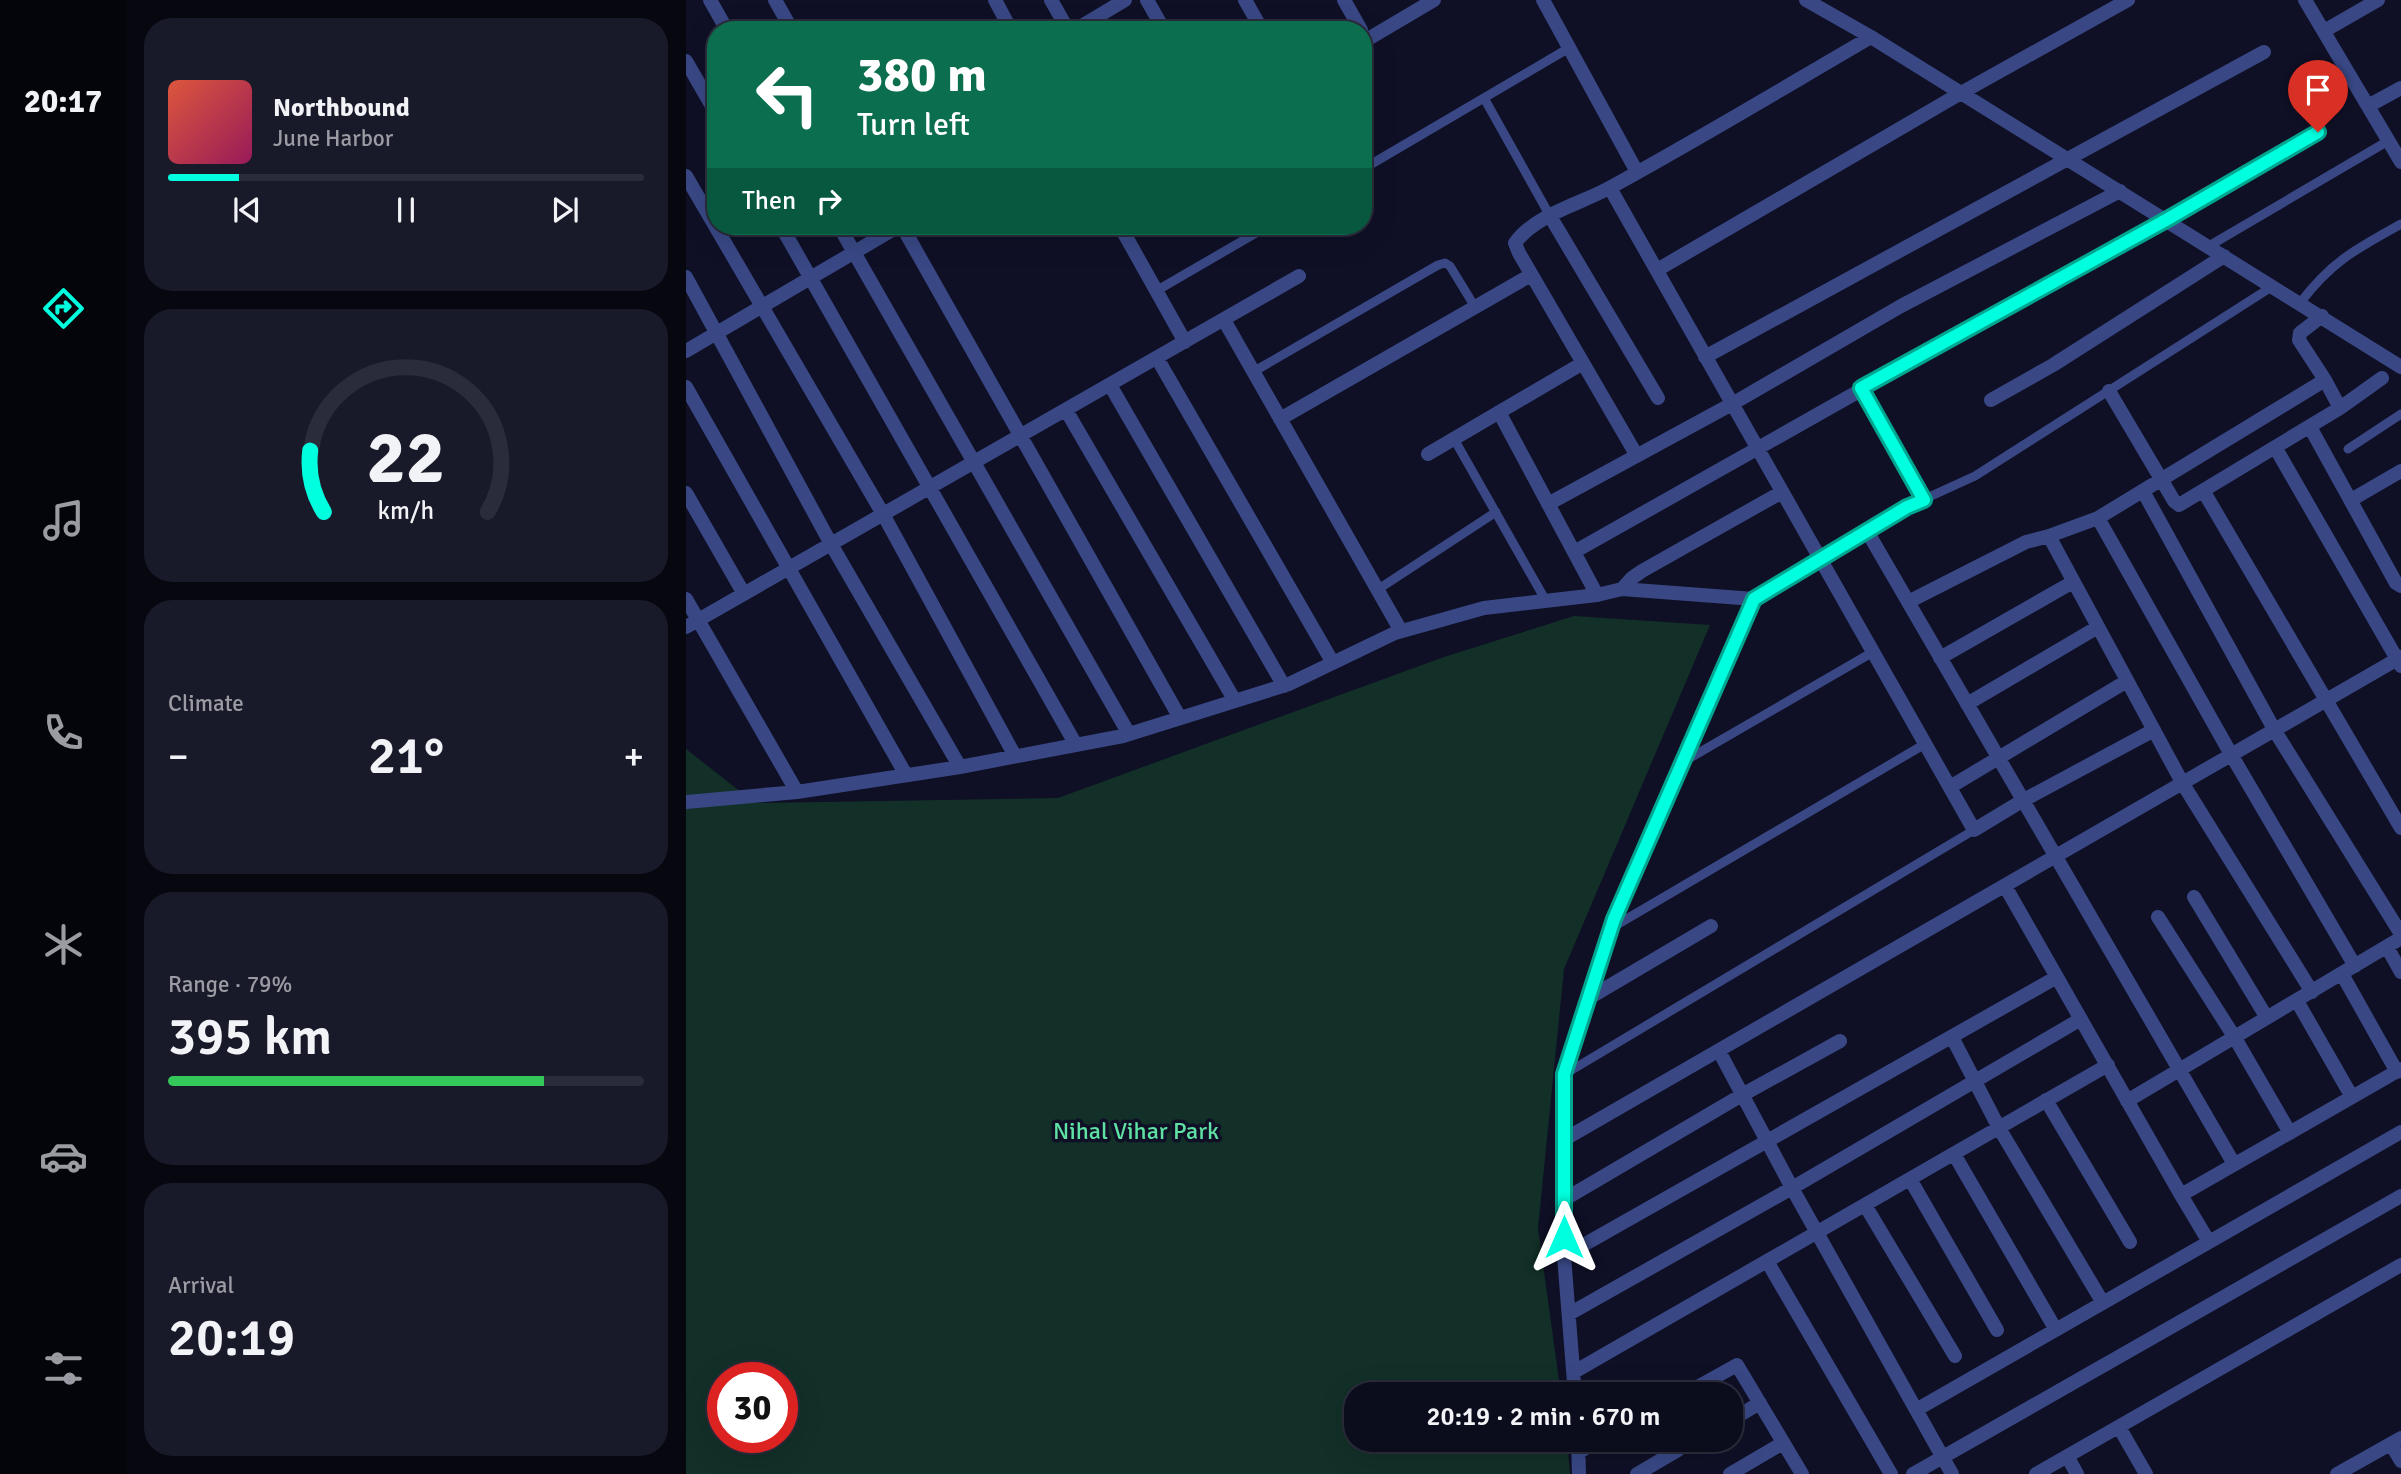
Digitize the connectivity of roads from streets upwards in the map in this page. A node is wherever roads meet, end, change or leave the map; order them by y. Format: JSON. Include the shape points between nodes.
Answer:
{"nodes":[{"id":1,"x":710,"y":0,"type":"edge"},
{"id":2,"x":775,"y":0,"type":"edge"},
{"id":3,"x":995,"y":0,"type":"edge"},
{"id":4,"x":1051,"y":0,"type":"edge"},
{"id":5,"x":1125,"y":0,"type":"edge"},
{"id":6,"x":1147,"y":0,"type":"edge"},
{"id":7,"x":1245,"y":0,"type":"edge"},
{"id":8,"x":1344,"y":0,"type":"edge"},
{"id":9,"x":1434,"y":0,"type":"edge"},
{"id":10,"x":1543,"y":0,"type":"edge"},
{"id":11,"x":1806,"y":0,"type":"edge"},
{"id":12,"x":2128,"y":0,"type":"edge"},
{"id":13,"x":2305,"y":0,"type":"edge"},
{"id":14,"x":2378,"y":0,"type":"edge"},
{"id":15,"x":722,"y":21,"type":"edge"},
{"id":16,"x":787,"y":21,"type":"edge"},
{"id":17,"x":1006,"y":21,"type":"edge"},
{"id":18,"x":1063,"y":21,"type":"edge"},
{"id":19,"x":1090,"y":21,"type":"edge"},
{"id":20,"x":1159,"y":21,"type":"edge"},
{"id":21,"x":1257,"y":21,"type":"edge"},
{"id":22,"x":1355,"y":21,"type":"edge"},
{"id":23,"x":1372,"y":31,"type":"edge"},
{"id":24,"x":2323,"y":31,"type":"junction"},
{"id":25,"x":1871,"y":37,"type":"junction"},
{"id":26,"x":2263,"y":51,"type":"dead end"},
{"id":27,"x":686,"y":61,"type":"edge"},
{"id":28,"x":2401,"y":88,"type":"edge"},
{"id":29,"x":1961,"y":93,"type":"junction"},
{"id":30,"x":707,"y":97,"type":"edge"},
{"id":31,"x":2368,"y":106,"type":"junction"},
{"id":32,"x":2318,"y":132,"type":"dead end"},
{"id":33,"x":2069,"y":159,"type":"junction"},
{"id":34,"x":2401,"y":162,"type":"edge"},
{"id":35,"x":1637,"y":172,"type":"junction"},
{"id":36,"x":686,"y":176,"type":"edge"},
{"id":37,"x":1610,"y":188,"type":"junction"},
{"id":38,"x":2120,"y":191,"type":"junction"},
{"id":39,"x":707,"y":212,"type":"edge"},
{"id":40,"x":1550,"y":216,"type":"junction"},
{"id":41,"x":2166,"y":220,"type":"junction"},
{"id":42,"x":720,"y":235,"type":"edge"},
{"id":43,"x":786,"y":235,"type":"edge"},
{"id":44,"x":844,"y":235,"type":"edge"},
{"id":45,"x":885,"y":235,"type":"edge"},
{"id":46,"x":906,"y":235,"type":"edge"},
{"id":47,"x":1125,"y":235,"type":"edge"},
{"id":48,"x":854,"y":252,"type":"junction"},
{"id":49,"x":2224,"y":256,"type":"junction"},
{"id":50,"x":1657,"y":270,"type":"junction"},
{"id":51,"x":1531,"y":275,"type":"junction"},
{"id":52,"x":1299,"y":276,"type":"dead end"},
{"id":53,"x":686,"y":277,"type":"edge"},
{"id":54,"x":811,"y":278,"type":"junction"},
{"id":55,"x":762,"y":306,"type":"junction"},
{"id":56,"x":2322,"y":316,"type":"junction"},
{"id":57,"x":1224,"y":320,"type":"junction"},
{"id":58,"x":717,"y":332,"type":"junction"},
{"id":59,"x":1185,"y":342,"type":"junction"},
{"id":60,"x":686,"y":351,"type":"edge"},
{"id":61,"x":1706,"y":357,"type":"junction"},
{"id":62,"x":1157,"y":358,"type":"junction"},
{"id":63,"x":1583,"y":363,"type":"junction"},
{"id":64,"x":2401,"y":367,"type":"edge"},
{"id":65,"x":2382,"y":378,"type":"dead end"},
{"id":66,"x":2325,"y":380,"type":"junction"},
{"id":67,"x":1110,"y":386,"type":"junction"},
{"id":68,"x":686,"y":387,"type":"edge"},
{"id":69,"x":1861,"y":388,"type":"junction"},
{"id":70,"x":2109,"y":391,"type":"road end"},
{"id":71,"x":1658,"y":398,"type":"dead end"},
{"id":72,"x":1991,"y":400,"type":"dead end"},
{"id":73,"x":1732,"y":404,"type":"junction"},
{"id":74,"x":2340,"y":408,"type":"junction"},
{"id":75,"x":1066,"y":410,"type":"junction"},
{"id":76,"x":1499,"y":412,"type":"junction"},
{"id":77,"x":1280,"y":419,"type":"junction"},
{"id":78,"x":2310,"y":427,"type":"junction"},
{"id":79,"x":1020,"y":436,"type":"junction"},
{"id":80,"x":1756,"y":447,"type":"junction"},
{"id":81,"x":2275,"y":447,"type":"junction"},
{"id":82,"x":1428,"y":454,"type":"dead end"},
{"id":83,"x":1637,"y":456,"type":"junction"},
{"id":84,"x":976,"y":462,"type":"junction"},
{"id":85,"x":2401,"y":471,"type":"edge"},
{"id":86,"x":2162,"y":480,"type":"junction"},
{"id":87,"x":929,"y":488,"type":"junction"},
{"id":88,"x":2143,"y":491,"type":"junction"},
{"id":89,"x":1782,"y":492,"type":"junction"},
{"id":90,"x":2204,"y":492,"type":"junction"},
{"id":91,"x":686,"y":494,"type":"edge"},
{"id":92,"x":1924,"y":500,"type":"road end"},
{"id":93,"x":2351,"y":500,"type":"junction"},
{"id":94,"x":1548,"y":504,"type":"junction"},
{"id":95,"x":883,"y":514,"type":"junction"},
{"id":96,"x":2098,"y":518,"type":"junction"},
{"id":97,"x":1867,"y":531,"type":"road end"},
{"id":98,"x":2049,"y":536,"type":"junction"},
{"id":99,"x":831,"y":544,"type":"junction"},
{"id":100,"x":1574,"y":552,"type":"junction"},
{"id":101,"x":1820,"y":559,"type":"junction"},
{"id":102,"x":788,"y":568,"type":"junction"},
{"id":103,"x":2073,"y":582,"type":"junction"},
{"id":104,"x":2401,"y":586,"type":"edge"},
{"id":105,"x":1622,"y":589,"type":"junction"},
{"id":106,"x":744,"y":594,"type":"junction"},
{"id":107,"x":1597,"y":595,"type":"junction"},
{"id":108,"x":686,"y":599,"type":"edge"},
{"id":109,"x":1754,"y":599,"type":"junction"},
{"id":110,"x":1908,"y":602,"type":"junction"},
{"id":111,"x":692,"y":623,"type":"edge"},
{"id":112,"x":2098,"y":627,"type":"junction"},
{"id":113,"x":1401,"y":631,"type":"junction"},
{"id":114,"x":1940,"y":658,"type":"junction"},
{"id":115,"x":2400,"y":661,"type":"edge"},
{"id":116,"x":1333,"y":663,"type":"junction"},
{"id":117,"x":2127,"y":681,"type":"junction"},
{"id":118,"x":1284,"y":686,"type":"junction"},
{"id":119,"x":2327,"y":700,"type":"junction"},
{"id":120,"x":1234,"y":701,"type":"junction"},
{"id":121,"x":1967,"y":704,"type":"junction"},
{"id":122,"x":1180,"y":718,"type":"junction"},
{"id":123,"x":2154,"y":730,"type":"junction"},
{"id":124,"x":2275,"y":731,"type":"junction"},
{"id":125,"x":1129,"y":734,"type":"junction"},
{"id":126,"x":1076,"y":744,"type":"junction"},
{"id":127,"x":1015,"y":756,"type":"junction"},
{"id":128,"x":2232,"y":756,"type":"junction"},
{"id":129,"x":1998,"y":759,"type":"junction"},
{"id":130,"x":960,"y":766,"type":"junction"},
{"id":131,"x":906,"y":775,"type":"junction"},
{"id":132,"x":2183,"y":784,"type":"junction"},
{"id":133,"x":1950,"y":787,"type":"junction"},
{"id":134,"x":797,"y":792,"type":"junction"},
{"id":135,"x":2022,"y":801,"type":"junction"},
{"id":136,"x":686,"y":802,"type":"edge"},
{"id":137,"x":2401,"y":828,"type":"edge"},
{"id":138,"x":2055,"y":858,"type":"junction"},
{"id":139,"x":2006,"y":886,"type":"junction"},
{"id":140,"x":2194,"y":897,"type":"dead end"},
{"id":141,"x":2158,"y":917,"type":"dead end"},
{"id":142,"x":1711,"y":926,"type":"dead end"},
{"id":143,"x":2401,"y":936,"type":"edge"},
{"id":144,"x":2387,"y":947,"type":"junction"},
{"id":145,"x":2355,"y":966,"type":"junction"},
{"id":146,"x":2401,"y":972,"type":"edge"},
{"id":147,"x":2342,"y":974,"type":"junction"},
{"id":148,"x":2057,"y":977,"type":"junction"},
{"id":149,"x":2312,"y":992,"type":"junction"},
{"id":150,"x":1589,"y":998,"type":"junction"},
{"id":151,"x":2297,"y":1001,"type":"junction"},
{"id":152,"x":2267,"y":1018,"type":"junction"},
{"id":153,"x":2081,"y":1019,"type":"junction"},
{"id":154,"x":1952,"y":1037,"type":"junction"},
{"id":155,"x":2235,"y":1038,"type":"junction"},
{"id":156,"x":1840,"y":1041,"type":"dead end"},
{"id":157,"x":1719,"y":1051,"type":"junction"},
{"id":158,"x":2108,"y":1065,"type":"junction"},
{"id":159,"x":2181,"y":1070,"type":"junction"},
{"id":160,"x":2399,"y":1070,"type":"edge"},
{"id":161,"x":1975,"y":1082,"type":"junction"},
{"id":162,"x":1742,"y":1095,"type":"junction"},
{"id":163,"x":2352,"y":1097,"type":"junction"},
{"id":164,"x":2046,"y":1100,"type":"junction"},
{"id":165,"x":2127,"y":1101,"type":"junction"},
{"id":166,"x":1999,"y":1128,"type":"junction"},
{"id":167,"x":2401,"y":1132,"type":"edge"},
{"id":168,"x":2290,"y":1133,"type":"junction"},
{"id":169,"x":1565,"y":1139,"type":"junction"},
{"id":170,"x":1767,"y":1142,"type":"junction"},
{"id":171,"x":1954,"y":1154,"type":"junction"},
{"id":172,"x":2234,"y":1164,"type":"junction"},
{"id":173,"x":1910,"y":1179,"type":"junction"},
{"id":174,"x":1792,"y":1188,"type":"junction"},
{"id":175,"x":2181,"y":1195,"type":"junction"},
{"id":176,"x":2401,"y":1196,"type":"edge"},
{"id":177,"x":1564,"y":1199,"type":"junction"},
{"id":178,"x":1865,"y":1205,"type":"junction"},
{"id":179,"x":1817,"y":1233,"type":"junction"},
{"id":180,"x":2130,"y":1242,"type":"dead end"},
{"id":181,"x":2209,"y":1242,"type":"junction"},
{"id":182,"x":1564,"y":1256,"type":"junction"},
{"id":183,"x":1767,"y":1261,"type":"junction"},
{"id":184,"x":2401,"y":1265,"type":"edge"},
{"id":185,"x":2103,"y":1303,"type":"junction"},
{"id":186,"x":1569,"y":1314,"type":"junction"},
{"id":187,"x":1997,"y":1330,"type":"dead end"},
{"id":188,"x":2056,"y":1330,"type":"junction"},
{"id":189,"x":1955,"y":1356,"type":"dead end"},
{"id":190,"x":1574,"y":1372,"type":"junction"},
{"id":191,"x":1574,"y":1382,"type":"edge"},
{"id":192,"x":1706,"y":1382,"type":"edge"},
{"id":193,"x":1760,"y":1403,"type":"junction"},
{"id":194,"x":1916,"y":1410,"type":"junction"},
{"id":195,"x":1743,"y":1413,"type":"edge"},
{"id":196,"x":2119,"y":1427,"type":"junction"},
{"id":197,"x":2396,"y":1441,"type":"edge"},
{"id":198,"x":1783,"y":1443,"type":"junction"},
{"id":199,"x":1579,"y":1452,"type":"edge"},
{"id":200,"x":1675,"y":1452,"type":"edge"},
{"id":201,"x":2067,"y":1456,"type":"junction"},
{"id":202,"x":1942,"y":1457,"type":"junction"},
{"id":203,"x":2401,"y":1461,"type":"edge"},
{"id":204,"x":1579,"y":1474,"type":"edge"},
{"id":205,"x":1637,"y":1474,"type":"edge"},
{"id":206,"x":1730,"y":1474,"type":"edge"},
{"id":207,"x":1802,"y":1474,"type":"edge"},
{"id":208,"x":1891,"y":1474,"type":"edge"},
{"id":209,"x":1913,"y":1474,"type":"edge"},
{"id":210,"x":1952,"y":1474,"type":"edge"},
{"id":211,"x":2036,"y":1474,"type":"edge"},
{"id":212,"x":2077,"y":1474,"type":"edge"},
{"id":213,"x":2146,"y":1474,"type":"edge"},
{"id":214,"x":2337,"y":1474,"type":"edge"}],
"edges":[{"from":1,"to":15,"type":"street"},
{"from":2,"to":16,"type":"street"},
{"from":3,"to":17,"type":"street"},
{"from":4,"to":18,"type":"street"},
{"from":5,"to":19,"type":"street"},
{"from":6,"to":20,"type":"street"},
{"from":7,"to":21,"type":"street"},
{"from":8,"to":22,"type":"street"},
{"from":9,"to":23,"type":"street"},
{"from":10,"to":35,"type":"street"},
{"from":11,"to":25,"type":"street"},
{"from":12,"to":29,"type":"street"},
{"from":13,"to":24,"type":"street"},
{"from":14,"to":24,"type":"street"},
{"from":24,"to":31,"type":"street"},
{"from":25,"to":29,"type":"street"},
{"from":25,"to":35,"type":"street"},
{"from":26,"to":33,"type":"street"},
{"from":27,"to":30,"type":"street"},
{"from":28,"to":31,"type":"street"},
{"from":29,"to":33,"type":"street"},
{"from":29,"to":50,"type":"street"},
{"from":31,"to":34,"type":"street"},
{"from":32,"to":41,"type":"street"},
{"from":33,"to":38,"type":"street"},
{"from":33,"to":61,"type":"street"},
{"from":35,"to":37,"type":"street"},
{"from":36,"to":39,"type":"street"},
{"from":37,"to":40,"type":"street"},
{"from":37,"to":50,"type":"street"},
{"from":38,"to":41,"type":"street"},
{"from":38,"to":73,"type":"street","via":[[1900,306]]},
{"from":40,"to":51,"type":"street","via":[[1522,233],[1515,243]]},
{"from":40,"to":71,"type":"street"},
{"from":41,"to":49,"type":"street"},
{"from":41,"to":69,"type":"street"},
{"from":42,"to":55,"type":"street"},
{"from":43,"to":54,"type":"street"},
{"from":44,"to":48,"type":"street"},
{"from":45,"to":48,"type":"street"},
{"from":46,"to":79,"type":"street"},
{"from":47,"to":59,"type":"street"},
{"from":48,"to":54,"type":"street"},
{"from":48,"to":84,"type":"street"},
{"from":49,"to":56,"type":"street"},
{"from":49,"to":72,"type":"street"},
{"from":50,"to":61,"type":"street"},
{"from":51,"to":63,"type":"street"},
{"from":51,"to":77,"type":"street"},
{"from":52,"to":57,"type":"street"},
{"from":53,"to":58,"type":"street"},
{"from":54,"to":55,"type":"street"},
{"from":54,"to":87,"type":"street"},
{"from":55,"to":58,"type":"street"},
{"from":55,"to":95,"type":"street"},
{"from":56,"to":64,"type":"street"},
{"from":56,"to":66,"type":"street","via":[[2300,333],[2299,340]]},
{"from":57,"to":59,"type":"street"},
{"from":57,"to":77,"type":"street"},
{"from":58,"to":60,"type":"street"},
{"from":58,"to":99,"type":"street"},
{"from":59,"to":62,"type":"street"},
{"from":61,"to":73,"type":"street"},
{"from":62,"to":67,"type":"street"},
{"from":62,"to":116,"type":"street"},
{"from":63,"to":76,"type":"street"},
{"from":63,"to":83,"type":"street"},
{"from":65,"to":74,"type":"street"},
{"from":66,"to":74,"type":"street"},
{"from":66,"to":86,"type":"street"},
{"from":67,"to":75,"type":"street"},
{"from":67,"to":118,"type":"street"},
{"from":68,"to":102,"type":"street"},
{"from":69,"to":80,"type":"street"},
{"from":69,"to":92,"type":"street"},
{"from":70,"to":86,"type":"street"},
{"from":73,"to":80,"type":"street"},
{"from":73,"to":83,"type":"street"},
{"from":74,"to":78,"type":"street"},
{"from":75,"to":79,"type":"street"},
{"from":75,"to":120,"type":"street"},
{"from":76,"to":82,"type":"street"},
{"from":76,"to":94,"type":"street"},
{"from":77,"to":113,"type":"street"},
{"from":78,"to":81,"type":"street"},
{"from":78,"to":93,"type":"street"},
{"from":79,"to":84,"type":"street"},
{"from":79,"to":122,"type":"street"},
{"from":80,"to":89,"type":"street"},
{"from":80,"to":100,"type":"street"},
{"from":81,"to":90,"type":"street"},
{"from":81,"to":115,"type":"street"},
{"from":83,"to":94,"type":"street"},
{"from":84,"to":87,"type":"street"},
{"from":84,"to":125,"type":"street"},
{"from":85,"to":93,"type":"street"},
{"from":86,"to":88,"type":"street"},
{"from":86,"to":90,"type":"street","via":[[2179,505]]},
{"from":87,"to":95,"type":"street"},
{"from":87,"to":126,"type":"street"},
{"from":88,"to":96,"type":"street"},
{"from":88,"to":124,"type":"street"},
{"from":89,"to":101,"type":"street"},
{"from":89,"to":105,"type":"street","via":[[1642,570]]},
{"from":90,"to":119,"type":"street"},
{"from":91,"to":106,"type":"street"},
{"from":93,"to":104,"type":"street"},
{"from":94,"to":100,"type":"street"},
{"from":95,"to":99,"type":"street"},
{"from":95,"to":127,"type":"street"},
{"from":96,"to":98,"type":"street"},
{"from":96,"to":128,"type":"street"},
{"from":97,"to":110,"type":"street"},
{"from":98,"to":103,"type":"street"},
{"from":98,"to":110,"type":"street","via":[[2026,542]]},
{"from":99,"to":102,"type":"street"},
{"from":99,"to":130,"type":"street"},
{"from":100,"to":107,"type":"street"},
{"from":101,"to":109,"type":"street"},
{"from":101,"to":133,"type":"street"},
{"from":102,"to":106,"type":"street"},
{"from":102,"to":131,"type":"street"},
{"from":103,"to":112,"type":"street"},
{"from":103,"to":114,"type":"street"},
{"from":105,"to":107,"type":"street"},
{"from":105,"to":109,"type":"street"},
{"from":106,"to":111,"type":"street"},
{"from":107,"to":113,"type":"street","via":[[1484,608]]},
{"from":108,"to":111,"type":"street"},
{"from":109,"to":150,"type":"street","via":[[1612,927]]},
{"from":110,"to":114,"type":"street"},
{"from":111,"to":134,"type":"street"},
{"from":112,"to":117,"type":"street"},
{"from":112,"to":121,"type":"street"},
{"from":113,"to":116,"type":"street"},
{"from":114,"to":121,"type":"street"},
{"from":115,"to":119,"type":"street"},
{"from":116,"to":118,"type":"street"},
{"from":117,"to":123,"type":"street"},
{"from":117,"to":129,"type":"street"},
{"from":118,"to":120,"type":"street"},
{"from":119,"to":124,"type":"street"},
{"from":119,"to":137,"type":"street"},
{"from":120,"to":122,"type":"street"},
{"from":121,"to":129,"type":"street"},
{"from":122,"to":125,"type":"street"},
{"from":123,"to":132,"type":"street"},
{"from":123,"to":135,"type":"street"},
{"from":124,"to":128,"type":"street"},
{"from":124,"to":143,"type":"street"},
{"from":125,"to":126,"type":"street"},
{"from":126,"to":127,"type":"street"},
{"from":127,"to":130,"type":"street"},
{"from":128,"to":132,"type":"street"},
{"from":128,"to":145,"type":"street"},
{"from":129,"to":133,"type":"street"},
{"from":129,"to":135,"type":"street"},
{"from":130,"to":131,"type":"street"},
{"from":131,"to":134,"type":"street"},
{"from":132,"to":138,"type":"street"},
{"from":132,"to":149,"type":"street"},
{"from":133,"to":135,"type":"street","via":[[1974,830]]},
{"from":134,"to":136,"type":"street"},
{"from":135,"to":138,"type":"street"},
{"from":138,"to":139,"type":"street"},
{"from":138,"to":159,"type":"street"},
{"from":139,"to":148,"type":"street"},
{"from":139,"to":157,"type":"street"},
{"from":140,"to":152,"type":"street"},
{"from":141,"to":155,"type":"street"},
{"from":142,"to":150,"type":"street"},
{"from":143,"to":144,"type":"street"},
{"from":144,"to":145,"type":"street"},
{"from":144,"to":146,"type":"street"},
{"from":145,"to":147,"type":"street"},
{"from":147,"to":149,"type":"street"},
{"from":147,"to":160,"type":"street"},
{"from":148,"to":153,"type":"street"},
{"from":148,"to":154,"type":"street"},
{"from":149,"to":151,"type":"street"},
{"from":150,"to":169,"type":"street","via":[[1564,1074]]},
{"from":151,"to":152,"type":"street"},
{"from":151,"to":163,"type":"street"},
{"from":152,"to":155,"type":"street"},
{"from":153,"to":158,"type":"street"},
{"from":153,"to":161,"type":"street"},
{"from":154,"to":161,"type":"street"},
{"from":154,"to":170,"type":"street"},
{"from":155,"to":159,"type":"street"},
{"from":155,"to":168,"type":"street"},
{"from":156,"to":162,"type":"street"},
{"from":157,"to":162,"type":"street"},
{"from":157,"to":169,"type":"street"},
{"from":158,"to":164,"type":"street"},
{"from":158,"to":165,"type":"street"},
{"from":159,"to":165,"type":"street"},
{"from":159,"to":172,"type":"street"},
{"from":160,"to":163,"type":"street"},
{"from":161,"to":166,"type":"street"},
{"from":161,"to":174,"type":"street"},
{"from":162,"to":170,"type":"street"},
{"from":162,"to":177,"type":"street"},
{"from":163,"to":168,"type":"street"},
{"from":164,"to":166,"type":"street"},
{"from":164,"to":180,"type":"street"},
{"from":165,"to":175,"type":"street"},
{"from":166,"to":171,"type":"street"},
{"from":166,"to":185,"type":"street"},
{"from":167,"to":181,"type":"street"},
{"from":168,"to":172,"type":"street"},
{"from":169,"to":177,"type":"street"},
{"from":170,"to":174,"type":"street"},
{"from":170,"to":182,"type":"street"},
{"from":171,"to":173,"type":"street"},
{"from":171,"to":188,"type":"street"},
{"from":172,"to":175,"type":"street"},
{"from":173,"to":178,"type":"street"},
{"from":173,"to":187,"type":"street"},
{"from":174,"to":179,"type":"street"},
{"from":174,"to":186,"type":"street"},
{"from":175,"to":181,"type":"street"},
{"from":176,"to":202,"type":"street"},
{"from":177,"to":182,"type":"street"},
{"from":178,"to":179,"type":"street"},
{"from":178,"to":189,"type":"street"},
{"from":179,"to":183,"type":"street"},
{"from":179,"to":194,"type":"street"},
{"from":181,"to":185,"type":"street"},
{"from":182,"to":186,"type":"street"},
{"from":183,"to":190,"type":"street"},
{"from":183,"to":208,"type":"street"},
{"from":184,"to":196,"type":"street"},
{"from":185,"to":188,"type":"street"},
{"from":186,"to":190,"type":"street"},
{"from":188,"to":194,"type":"street"},
{"from":190,"to":191,"type":"street"},
{"from":192,"to":193,"type":"street","via":[[1737,1365]]},
{"from":193,"to":195,"type":"street"},
{"from":193,"to":198,"type":"street"},
{"from":194,"to":202,"type":"street"},
{"from":196,"to":201,"type":"street"},
{"from":196,"to":213,"type":"street"},
{"from":197,"to":203,"type":"street"},
{"from":197,"to":214,"type":"street"},
{"from":198,"to":206,"type":"street"},
{"from":198,"to":207,"type":"street"},
{"from":199,"to":204,"type":"street"},
{"from":200,"to":205,"type":"street"},
{"from":201,"to":211,"type":"street"},
{"from":201,"to":212,"type":"street"},
{"from":202,"to":209,"type":"street"},
{"from":202,"to":210,"type":"street"}]}
